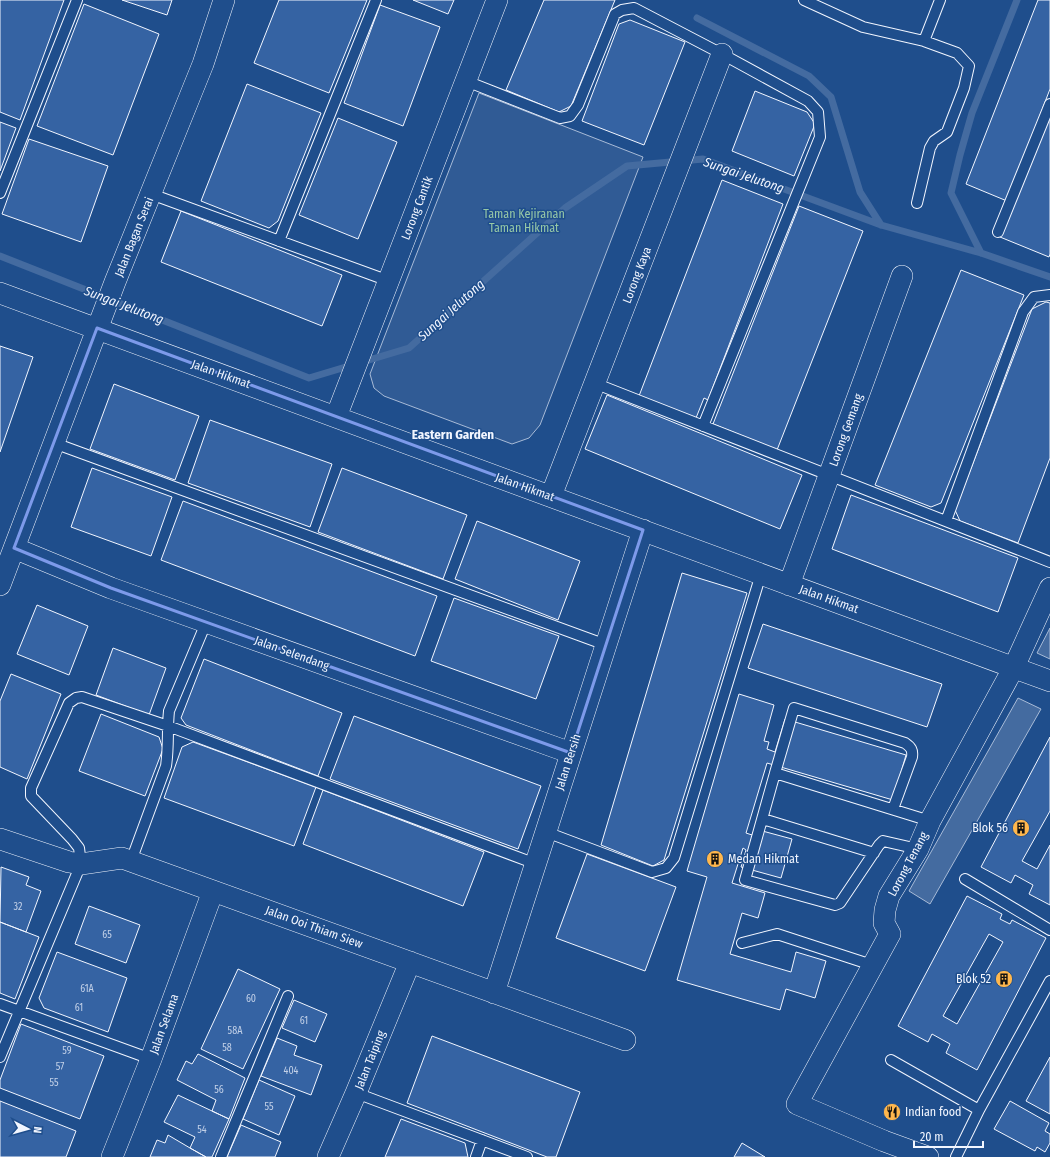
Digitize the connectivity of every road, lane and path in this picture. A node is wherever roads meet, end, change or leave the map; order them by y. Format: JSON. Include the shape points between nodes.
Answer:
{"nodes":[{"id":1,"x":76,"y":0,"type":"edge"},
{"id":2,"x":224,"y":0,"type":"edge"},
{"id":3,"x":376,"y":0,"type":"edge"},
{"id":4,"x":497,"y":0,"type":"edge"},
{"id":5,"x":804,"y":0,"type":"edge"},
{"id":6,"x":940,"y":0,"type":"edge"},
{"id":7,"x":924,"y":41,"type":"junction"},
{"id":8,"x":722,"y":54,"type":"junction"},
{"id":9,"x":466,"y":81,"type":"junction"},
{"id":10,"x":1050,"y":104,"type":"edge"},
{"id":11,"x":0,"y":193,"type":"edge"},
{"id":12,"x":151,"y":194,"type":"junction"},
{"id":13,"x":917,"y":203,"type":"dead end"},
{"id":14,"x":998,"y":232,"type":"dead end"},
{"id":15,"x":278,"y":241,"type":"junction"},
{"id":16,"x":902,"y":276,"type":"dead end"},
{"id":17,"x":389,"y":281,"type":"junction"},
{"id":18,"x":0,"y":293,"type":"edge"},
{"id":19,"x":1050,"y":295,"type":"edge"},
{"id":20,"x":99,"y":325,"type":"junction"},
{"id":21,"x":594,"y":383,"type":"junction"},
{"id":22,"x":336,"y":417,"type":"junction"},
{"id":23,"x":703,"y":426,"type":"junction"},
{"id":24,"x":54,"y":444,"type":"junction"},
{"id":25,"x":829,"y":475,"type":"junction"},
{"id":26,"x":551,"y":496,"type":"junction"},
{"id":27,"x":946,"y":521,"type":"junction"},
{"id":28,"x":642,"y":530,"type":"junction"},
{"id":29,"x":14,"y":548,"type":"junction"},
{"id":30,"x":1050,"y":562,"type":"edge"},
{"id":31,"x":762,"y":574,"type":"junction"},
{"id":32,"x":789,"y":585,"type":"junction"},
{"id":33,"x":0,"y":586,"type":"edge"},
{"id":34,"x":1050,"y":588,"type":"edge"},
{"id":35,"x":206,"y":623,"type":"junction"},
{"id":36,"x":606,"y":644,"type":"junction"},
{"id":37,"x":1022,"y":670,"type":"junction"},
{"id":38,"x":1050,"y":681,"type":"edge"},
{"id":39,"x":168,"y":726,"type":"junction"},
{"id":40,"x":571,"y":753,"type":"junction"},
{"id":41,"x":776,"y":773,"type":"junction"},
{"id":42,"x":892,"y":809,"type":"junction"},
{"id":43,"x":762,"y":819,"type":"junction"},
{"id":44,"x":930,"y":821,"type":"junction"},
{"id":45,"x":546,"y":832,"type":"junction"},
{"id":46,"x":0,"y":839,"type":"edge"},
{"id":47,"x":918,"y":849,"type":"junction"},
{"id":48,"x":874,"y":853,"type":"junction"},
{"id":49,"x":131,"y":861,"type":"junction"},
{"id":50,"x":81,"y":864,"type":"junction"},
{"id":51,"x":536,"y":864,"type":"junction"},
{"id":52,"x":965,"y":879,"type":"dead end"},
{"id":53,"x":213,"y":891,"type":"junction"},
{"id":54,"x":1050,"y":930,"type":"edge"},
{"id":55,"x":742,"y":943,"type":"dead end"},
{"id":56,"x":410,"y":962,"type":"junction"},
{"id":57,"x":872,"y":965,"type":"junction"},
{"id":58,"x":1050,"y":981,"type":"edge"},
{"id":59,"x":494,"y":993,"type":"junction"},
{"id":60,"x":288,"y":996,"type":"dead end"},
{"id":61,"x":0,"y":1004,"type":"edge"},
{"id":62,"x":19,"y":1011,"type":"junction"},
{"id":63,"x":625,"y":1040,"type":"dead end"},
{"id":64,"x":0,"y":1057,"type":"edge"},
{"id":65,"x":151,"y":1059,"type":"junction"},
{"id":66,"x":891,"y":1060,"type":"dead end"},
{"id":67,"x":356,"y":1093,"type":"junction"},
{"id":68,"x":979,"y":1110,"type":"junction"},
{"id":69,"x":482,"y":1140,"type":"junction"},
{"id":70,"x":880,"y":1149,"type":"edge"},
{"id":71,"x":112,"y":1157,"type":"edge"},
{"id":72,"x":221,"y":1157,"type":"edge"},
{"id":73,"x":328,"y":1157,"type":"edge"},
{"id":74,"x":476,"y":1157,"type":"edge"},
{"id":75,"x":527,"y":1157,"type":"edge"},
{"id":76,"x":928,"y":1157,"type":"edge"},
{"id":77,"x":956,"y":1157,"type":"edge"}],
"edges":[{"from":1,"to":11,"type":"lane"},
{"from":2,"to":12,"type":"street","name":"Jalan Bagan Serai","via":[[204,64]]},
{"from":3,"to":15,"type":"lane"},
{"from":4,"to":9,"type":"street","name":"Lorong Cantik"},
{"from":5,"to":7,"type":"lane","via":[[863,27]]},
{"from":6,"to":7,"type":"lane"},
{"from":7,"to":13,"type":"lane","via":[[957,53],[969,66],[964,88],[947,132],[934,141],[930,148]]},
{"from":8,"to":9,"type":"lane","via":[[634,8],[615,14],[578,105],[570,116],[560,118]]},
{"from":8,"to":21,"type":"street","name":"Lorong Kaya"},
{"from":8,"to":23,"type":"lane","via":[[808,101],[818,112],[820,137]]},
{"from":9,"to":17,"type":"street","name":"Lorong Cantik"},
{"from":10,"to":14,"type":"lane"},
{"from":12,"to":15,"type":"lane"},
{"from":12,"to":20,"type":"street","name":"Jalan Bagan Serai"},
{"from":15,"to":17,"type":"lane"},
{"from":16,"to":25,"type":"street","name":"Lorong Gemang"},
{"from":17,"to":22,"type":"street","name":"Lorong Cantik"},
{"from":18,"to":20,"type":"street","name":"Jalan Hikmat"},
{"from":19,"to":27,"type":"lane","via":[[1034,297],[1023,312]]},
{"from":20,"to":22,"type":"street","name":"Jalan Hikmat"},
{"from":20,"to":24,"type":"street","name":"Jalan Bagan Serai"},
{"from":21,"to":23,"type":"lane"},
{"from":21,"to":26,"type":"street","name":"Lorong Kaya"},
{"from":22,"to":26,"type":"street","name":"Jalan Hikmat"},
{"from":23,"to":25,"type":"lane"},
{"from":24,"to":29,"type":"street","name":"Jalan Bagan Serai"},
{"from":24,"to":36,"type":"lane"},
{"from":25,"to":27,"type":"lane"},
{"from":25,"to":32,"type":"street","name":"Lorong Gemang"},
{"from":26,"to":28,"type":"street","name":"Jalan Hikmat"},
{"from":27,"to":30,"type":"lane"},
{"from":28,"to":31,"type":"street","name":"Jalan Hikmat"},
{"from":28,"to":36,"type":"street","name":"Jalan Bersih"},
{"from":29,"to":33,"type":"street","name":"Jalan Bagan Serai"},
{"from":29,"to":35,"type":"street","name":"Jalan Selendang"},
{"from":31,"to":32,"type":"street","name":"Jalan Hikmat"},
{"from":31,"to":45,"type":"lane","via":[[674,858],[666,868],[652,872]]},
{"from":32,"to":37,"type":"street","name":"Jalan Hikmat"},
{"from":34,"to":37,"type":"street","name":"Lorong Tenang"},
{"from":35,"to":39,"type":"lane","via":[[169,711]]},
{"from":35,"to":40,"type":"street","name":"Jalan Selendang"},
{"from":36,"to":40,"type":"street","name":"Jalan Bersih"},
{"from":37,"to":38,"type":"street","name":"Jalan Hikmat"},
{"from":37,"to":44,"type":"street","name":"Lorong Tenang"},
{"from":39,"to":49,"type":"lane","via":[[166,766]]},
{"from":39,"to":50,"type":"lane","via":[[82,697],[69,703],[31,788],[32,796],[79,848]]},
{"from":39,"to":51,"type":"lane"},
{"from":40,"to":45,"type":"street","name":"Jalan Bersih"},
{"from":41,"to":42,"type":"lane"},
{"from":41,"to":42,"type":"lane","via":[[794,708],[910,746],[912,757]]},
{"from":41,"to":43,"type":"lane"},
{"from":42,"to":44,"type":"lane"},
{"from":43,"to":48,"type":"lane"},
{"from":43,"to":48,"type":"lane","via":[[745,880],[835,905],[840,902]]},
{"from":44,"to":47,"type":"street","name":"Lorong Tenang"},
{"from":45,"to":51,"type":"street","name":"Jalan Bersih"},
{"from":46,"to":50,"type":"street","name":"Jalan Ooi Thiam Siew"},
{"from":47,"to":48,"type":"lane","via":[[883,841]]},
{"from":47,"to":57,"type":"street","name":"Lorong Tenang","via":[[890,896],[884,923],[890,934]]},
{"from":49,"to":50,"type":"street","name":"Jalan Ooi Thiam Siew","via":[[122,858]]},
{"from":49,"to":53,"type":"street","name":"Jalan Ooi Thiam Siew"},
{"from":50,"to":62,"type":"lane"},
{"from":51,"to":59,"type":"street","name":"Jalan Bersih"},
{"from":52,"to":54,"type":"lane"},
{"from":53,"to":56,"type":"street","name":"Jalan Ooi Thiam Siew"},
{"from":53,"to":65,"type":"street","name":"Jalan Selama"},
{"from":55,"to":57,"type":"lane","via":[[777,934]]},
{"from":56,"to":59,"type":"street","name":"Jalan Ooi Thiam Siew"},
{"from":56,"to":67,"type":"street","name":"Jalan Taiping"},
{"from":57,"to":70,"type":"street","name":"Lorong Tenang","via":[[797,1104]]},
{"from":58,"to":68,"type":"lane"},
{"from":59,"to":63,"type":"street","name":"Jalan Ooi Thiam Siew"},
{"from":60,"to":72,"type":"lane"},
{"from":61,"to":62,"type":"lane"},
{"from":62,"to":64,"type":"lane"},
{"from":62,"to":65,"type":"lane"},
{"from":65,"to":71,"type":"street","name":"Jalan Selama"},
{"from":66,"to":68,"type":"lane"},
{"from":67,"to":69,"type":"lane"},
{"from":67,"to":73,"type":"street","name":"Jalan Taiping"},
{"from":68,"to":77,"type":"lane"},
{"from":69,"to":74,"type":"lane"},
{"from":69,"to":75,"type":"lane"},
{"from":70,"to":76,"type":"street"}]}
